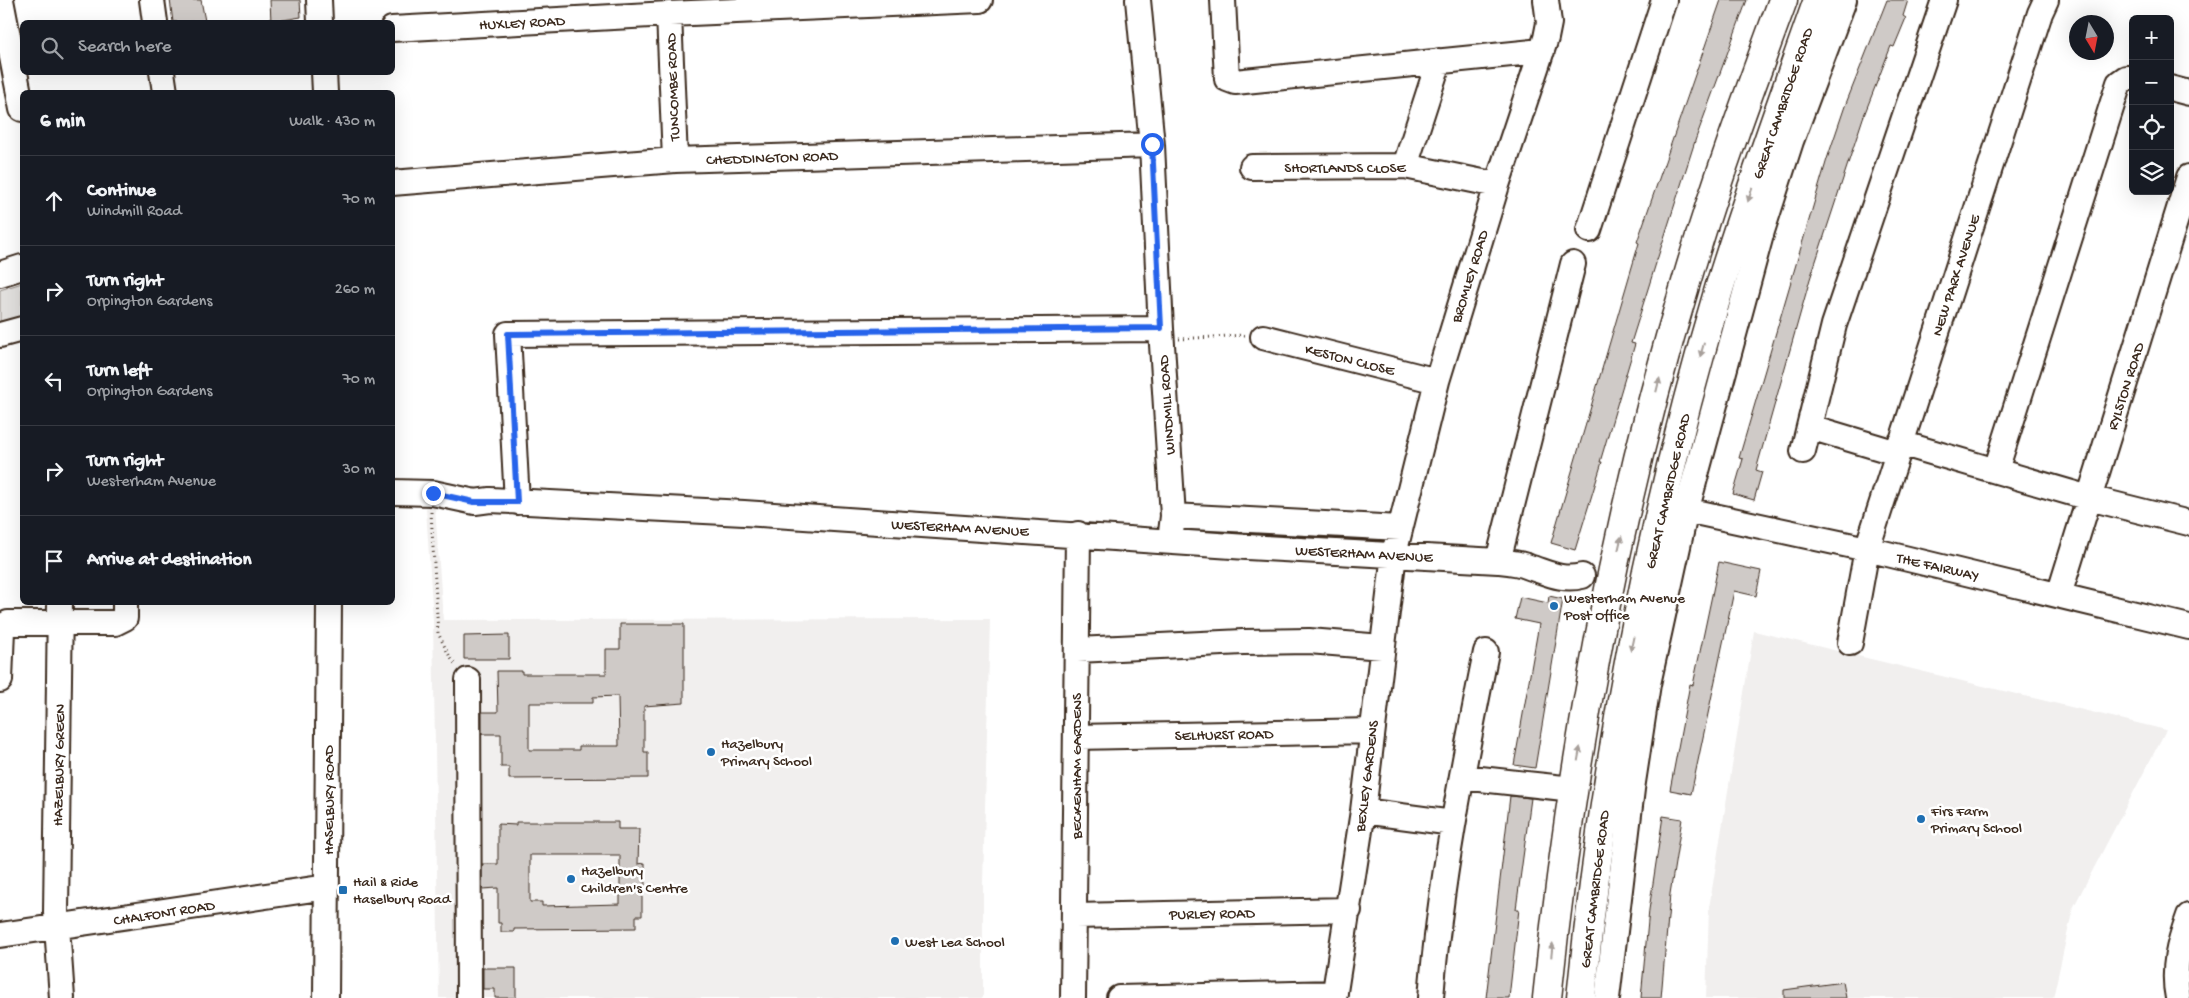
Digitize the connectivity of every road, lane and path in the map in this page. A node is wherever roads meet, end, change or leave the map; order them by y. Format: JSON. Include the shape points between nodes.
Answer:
{"nodes":[{"id":1,"x":1,"y":0,"type":"edge"},
{"id":2,"x":152,"y":0,"type":"edge"},
{"id":3,"x":319,"y":0,"type":"edge"},
{"id":4,"x":980,"y":0,"type":"edge"},
{"id":5,"x":1138,"y":0,"type":"edge"},
{"id":6,"x":1223,"y":0,"type":"edge"},
{"id":7,"x":1546,"y":0,"type":"edge"},
{"id":8,"x":1664,"y":0,"type":"edge"},
{"id":9,"x":1783,"y":0,"type":"edge"},
{"id":10,"x":1818,"y":0,"type":"edge"},
{"id":11,"x":1844,"y":0,"type":"edge"},
{"id":12,"x":1944,"y":0,"type":"edge"},
{"id":13,"x":2045,"y":1,"type":"edge"},
{"id":14,"x":669,"y":14,"type":"junction"},
{"id":15,"x":154,"y":20,"type":"edge"},
{"id":16,"x":320,"y":20,"type":"edge"},
{"id":17,"x":395,"y":30,"type":"edge"},
{"id":18,"x":1542,"y":51,"type":"junction"},
{"id":19,"x":1439,"y":61,"type":"junction"},
{"id":20,"x":162,"y":75,"type":"edge"},
{"id":21,"x":324,"y":75,"type":"edge"},
{"id":22,"x":2129,"y":78,"type":"edge"},
{"id":23,"x":2174,"y":89,"type":"edge"},
{"id":24,"x":165,"y":90,"type":"edge"},
{"id":25,"x":325,"y":90,"type":"edge"},
{"id":26,"x":2189,"y":93,"type":"edge"},
{"id":27,"x":20,"y":99,"type":"edge"},
{"id":28,"x":1152,"y":144,"type":"junction"},
{"id":29,"x":675,"y":160,"type":"junction"},
{"id":30,"x":1405,"y":166,"type":"junction"},
{"id":31,"x":1252,"y":167,"type":"dead end"},
{"id":32,"x":395,"y":183,"type":"edge"},
{"id":33,"x":2188,"y":184,"type":"edge"},
{"id":34,"x":1497,"y":185,"type":"junction"},
{"id":35,"x":1588,"y":230,"type":"dead end"},
{"id":36,"x":1573,"y":264,"type":"dead end"},
{"id":37,"x":20,"y":268,"type":"edge"},
{"id":38,"x":0,"y":274,"type":"edge"},
{"id":39,"x":20,"y":330,"type":"edge"},
{"id":40,"x":1161,"y":334,"type":"junction"},
{"id":41,"x":0,"y":335,"type":"edge"},
{"id":42,"x":1263,"y":337,"type":"joint"},
{"id":43,"x":1437,"y":381,"type":"junction"},
{"id":44,"x":1810,"y":427,"type":"junction"},
{"id":45,"x":1899,"y":448,"type":"junction"},
{"id":46,"x":1803,"y":451,"type":"dead end"},
{"id":47,"x":1996,"y":470,"type":"junction"},
{"id":48,"x":395,"y":492,"type":"edge"},
{"id":49,"x":445,"y":495,"type":"junction"},
{"id":50,"x":2089,"y":498,"type":"junction"},
{"id":51,"x":517,"y":502,"type":"junction"},
{"id":52,"x":1686,"y":510,"type":"junction"},
{"id":53,"x":1173,"y":516,"type":"junction"},
{"id":54,"x":1283,"y":522,"type":"junction"},
{"id":55,"x":2189,"y":523,"type":"edge"},
{"id":56,"x":1400,"y":528,"type":"junction"},
{"id":57,"x":1078,"y":534,"type":"junction"},
{"id":58,"x":1170,"y":541,"type":"junction"},
{"id":59,"x":1280,"y":549,"type":"junction"},
{"id":60,"x":1867,"y":549,"type":"junction"},
{"id":61,"x":1394,"y":554,"type":"junction"},
{"id":62,"x":1498,"y":561,"type":"junction"},
{"id":63,"x":1610,"y":583,"type":"junction"},
{"id":64,"x":2059,"y":595,"type":"junction"},
{"id":65,"x":125,"y":605,"type":"edge"},
{"id":66,"x":329,"y":605,"type":"edge"},
{"id":67,"x":60,"y":613,"type":"edge"},
{"id":68,"x":2189,"y":628,"type":"edge"},
{"id":69,"x":1850,"y":643,"type":"dead end"},
{"id":70,"x":1382,"y":646,"type":"junction"},
{"id":71,"x":1077,"y":650,"type":"junction"},
{"id":72,"x":1486,"y":652,"type":"dead end"},
{"id":73,"x":0,"y":680,"type":"edge"},
{"id":74,"x":468,"y":680,"type":"joint"},
{"id":75,"x":1372,"y":731,"type":"junction"},
{"id":76,"x":1076,"y":737,"type":"junction"},
{"id":77,"x":1462,"y":777,"type":"junction"},
{"id":78,"x":1573,"y":789,"type":"junction"},
{"id":79,"x":1362,"y":811,"type":"junction"},
{"id":80,"x":1453,"y":823,"type":"junction"},
{"id":81,"x":328,"y":887,"type":"junction"},
{"id":82,"x":1348,"y":910,"type":"junction"},
{"id":83,"x":1075,"y":916,"type":"junction"},
{"id":84,"x":2189,"y":916,"type":"edge"},
{"id":85,"x":58,"y":927,"type":"junction"},
{"id":86,"x":0,"y":935,"type":"edge"},
{"id":87,"x":1334,"y":995,"type":"edge"},
{"id":88,"x":62,"y":998,"type":"edge"},
{"id":89,"x":326,"y":998,"type":"edge"},
{"id":90,"x":469,"y":998,"type":"edge"},
{"id":91,"x":1073,"y":998,"type":"edge"},
{"id":92,"x":1119,"y":998,"type":"edge"},
{"id":93,"x":1431,"y":998,"type":"edge"},
{"id":94,"x":1547,"y":998,"type":"edge"},
{"id":95,"x":1581,"y":998,"type":"edge"},
{"id":96,"x":1607,"y":998,"type":"edge"},
{"id":97,"x":2178,"y":998,"type":"edge"}],
"edges":[{"from":1,"to":27,"type":"street"},
{"from":2,"to":15,"type":"street"},
{"from":3,"to":16,"type":"street"},
{"from":4,"to":14,"type":"street","name":"HUXLEY ROAD"},
{"from":5,"to":28,"type":"street","name":"WINDMILL ROAD"},
{"from":6,"to":19,"type":"street","via":[[1227,79],[1235,82]]},
{"from":7,"to":18,"type":"street","name":"BROMLEY ROAD","via":[[1549,23]]},
{"from":8,"to":35,"type":"street"},
{"from":63,"to":9,"type":"highway","one_way":true,"via":[[1659,378],[1687,279],[1742,110]]},
{"from":10,"to":95,"type":"highway","name":"GREAT CAMBRIDGE ROAD","one_way":true,"via":[[1722,279],[1671,470],[1624,686],[1606,794]]},
{"from":11,"to":52,"type":"street","via":[[1791,141],[1762,231]]},
{"from":12,"to":44,"type":"street","via":[[1834,325]]},
{"from":13,"to":45,"type":"street","name":"NEW PARK AVENUE"},
{"from":14,"to":17,"type":"street","name":"HUXLEY ROAD"},
{"from":14,"to":29,"type":"street","name":"TUNCOMBE ROAD"},
{"from":18,"to":19,"type":"street"},
{"from":18,"to":34,"type":"street","name":"BROMLEY ROAD"},
{"from":19,"to":30,"type":"street"},
{"from":20,"to":24,"type":"street"},
{"from":21,"to":25,"type":"street"},
{"from":22,"to":47,"type":"street","via":[[2119,83]]},
{"from":23,"to":26,"type":"street"},
{"from":28,"to":29,"type":"street","name":"CHEDDINGTON ROAD"},
{"from":28,"to":40,"type":"street","name":"WINDMILL ROAD"},
{"from":29,"to":32,"type":"street","name":"CHEDDINGTON ROAD"},
{"from":30,"to":31,"type":"street","name":"SHORTLANDS CLOSE"},
{"from":30,"to":34,"type":"street","name":"SHORTLANDS CLOSE"},
{"from":33,"to":50,"type":"street","name":"RYLSTON ROAD"},
{"from":34,"to":43,"type":"street","name":"BROMLEY ROAD"},
{"from":36,"to":62,"type":"street"},
{"from":37,"to":38,"type":"street"},
{"from":39,"to":41,"type":"street"},
{"from":40,"to":42,"type":"path"},
{"from":40,"to":51,"type":"street","via":[[508,334]]},
{"from":40,"to":53,"type":"street","name":"WINDMILL ROAD"},
{"from":42,"to":43,"type":"street","name":"KESTON CLOSE"},
{"from":43,"to":56,"type":"street","name":"BROMLEY ROAD"},
{"from":44,"to":45,"type":"street"},
{"from":44,"to":46,"type":"street"},
{"from":45,"to":47,"type":"street"},
{"from":45,"to":60,"type":"street","name":"NEW PARK AVENUE"},
{"from":47,"to":50,"type":"street"},
{"from":48,"to":49,"type":"street","name":"WESTERHAM AVENUE"},
{"from":49,"to":51,"type":"street","name":"WESTERHAM AVENUE","via":[[474,502]]},
{"from":49,"to":74,"type":"path","via":[[446,507],[430,506],[438,633],[450,657]]},
{"from":50,"to":55,"type":"street"},
{"from":50,"to":64,"type":"street","name":"RYLSTON ROAD"},
{"from":51,"to":57,"type":"street","name":"WESTERHAM AVENUE"},
{"from":52,"to":60,"type":"street","name":"THE FAIRWAY"},
{"from":52,"to":96,"type":"street","via":[[1645,703]]},
{"from":53,"to":54,"type":"street","name":"WESTERHAM AVENUE"},
{"from":53,"to":58,"type":"street","name":"WINDMILL ROAD"},
{"from":54,"to":56,"type":"street","name":"WESTERHAM AVENUE"},
{"from":54,"to":59,"type":"street"},
{"from":56,"to":61,"type":"street","name":"BROMLEY ROAD"},
{"from":57,"to":58,"type":"street","name":"WESTERHAM AVENUE"},
{"from":57,"to":71,"type":"street","name":"BECKENHAM GARDENS"},
{"from":58,"to":59,"type":"street","name":"WESTERHAM AVENUE"},
{"from":59,"to":61,"type":"street","name":"WESTERHAM AVENUE"},
{"from":60,"to":64,"type":"street","name":"THE FAIRWAY"},
{"from":60,"to":69,"type":"street","name":"NEW PARK AVENUE"},
{"from":61,"to":62,"type":"street","name":"WESTERHAM AVENUE"},
{"from":61,"to":70,"type":"street","name":"BEXLEY GARDENS"},
{"from":62,"to":63,"type":"street","name":"WESTERHAM AVENUE","via":[[1572,568],[1582,576]]},
{"from":78,"to":63,"type":"highway","one_way":true},
{"from":64,"to":68,"type":"street","name":"THE FAIRWAY"},
{"from":65,"to":67,"type":"street","via":[[124,618],[115,623]]},
{"from":66,"to":81,"type":"street","name":"HASELBURY ROAD"},
{"from":67,"to":73,"type":"street","via":[[5,625],[2,629]]},
{"from":67,"to":85,"type":"street","name":"HAZELBURY GREEN"},
{"from":70,"to":71,"type":"street","via":[[1309,641]]},
{"from":70,"to":75,"type":"street","name":"BEXLEY GARDENS"},
{"from":71,"to":76,"type":"street","name":"BECKENHAM GARDENS"},
{"from":72,"to":77,"type":"street"},
{"from":74,"to":90,"type":"street"},
{"from":75,"to":76,"type":"street","name":"SELHURST ROAD"},
{"from":75,"to":79,"type":"street","name":"BEXLEY GARDENS"},
{"from":76,"to":83,"type":"street","name":"BECKENHAM GARDENS"},
{"from":77,"to":78,"type":"street"},
{"from":77,"to":80,"type":"street"},
{"from":94,"to":78,"type":"highway","one_way":true},
{"from":79,"to":80,"type":"street"},
{"from":79,"to":82,"type":"street","name":"BEXLEY GARDENS"},
{"from":80,"to":93,"type":"street","via":[[1434,952]]},
{"from":81,"to":85,"type":"street","name":"CHALFONT ROAD"},
{"from":81,"to":89,"type":"street","name":"HASELBURY ROAD"},
{"from":82,"to":83,"type":"street","name":"PURLEY ROAD"},
{"from":82,"to":87,"type":"street","name":"BEXLEY GARDENS"},
{"from":83,"to":91,"type":"street","name":"BECKENHAM GARDENS"},
{"from":84,"to":97,"type":"street","via":[[2176,962]]},
{"from":85,"to":86,"type":"street","name":"CHALFONT ROAD"},
{"from":85,"to":88,"type":"street","name":"HAZELBURY GREEN"},
{"from":87,"to":92,"type":"street"}]}
